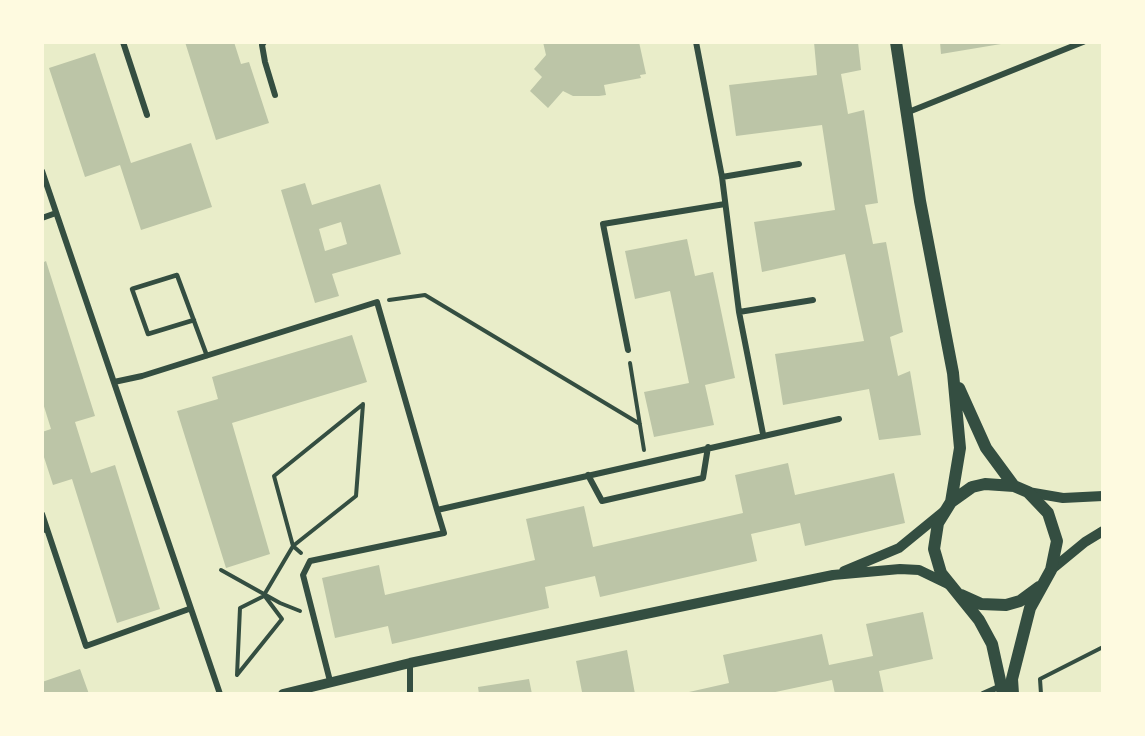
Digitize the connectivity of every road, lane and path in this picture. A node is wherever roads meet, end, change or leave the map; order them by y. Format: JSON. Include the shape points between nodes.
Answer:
{"nodes":[{"id":1,"x":123,"y":42,"type":"edge"},
{"id":2,"x":264,"y":42,"type":"edge"},
{"id":3,"x":696,"y":42,"type":"edge"},
{"id":4,"x":896,"y":42,"type":"edge"},
{"id":5,"x":1083,"y":42,"type":"edge"},
{"id":6,"x":275,"y":95,"type":"dead end"},
{"id":7,"x":905,"y":113,"type":"junction"},
{"id":8,"x":147,"y":115,"type":"dead end"},
{"id":9,"x":799,"y":164,"type":"dead end"},
{"id":10,"x":42,"y":171,"type":"edge"},
{"id":11,"x":722,"y":177,"type":"junction"},
{"id":12,"x":725,"y":204,"type":"junction"},
{"id":13,"x":56,"y":213,"type":"junction"},
{"id":14,"x":42,"y":218,"type":"edge"},
{"id":15,"x":813,"y":300,"type":"dead end"},
{"id":16,"x":376,"y":302,"type":"junction"},
{"id":17,"x":739,"y":312,"type":"junction"},
{"id":18,"x":194,"y":320,"type":"junction"},
{"id":19,"x":628,"y":350,"type":"joint"},
{"id":20,"x":207,"y":356,"type":"junction"},
{"id":21,"x":953,"y":373,"type":"junction"},
{"id":22,"x":114,"y":382,"type":"junction"},
{"id":23,"x":839,"y":419,"type":"dead end"},
{"id":24,"x":640,"y":424,"type":"junction"},
{"id":25,"x":763,"y":434,"type":"junction"},
{"id":26,"x":708,"y":447,"type":"junction"},
{"id":27,"x":646,"y":462,"type":"junction"},
{"id":28,"x":588,"y":475,"type":"junction"},
{"id":29,"x":1014,"y":486,"type":"junction"},
{"id":30,"x":1028,"y":492,"type":"junction"},
{"id":31,"x":1103,"y":496,"type":"edge"},
{"id":32,"x":947,"y":507,"type":"junction"},
{"id":33,"x":436,"y":510,"type":"junction"},
{"id":34,"x":42,"y":514,"type":"edge"},
{"id":35,"x":45,"y":529,"type":"edge"},
{"id":36,"x":1103,"y":531,"type":"edge"},
{"id":37,"x":293,"y":546,"type":"junction"},
{"id":38,"x":301,"y":553,"type":"dead end"},
{"id":39,"x":221,"y":570,"type":"dead end"},
{"id":40,"x":1051,"y":570,"type":"junction"},
{"id":41,"x":833,"y":575,"type":"junction"},
{"id":42,"x":1043,"y":583,"type":"junction"},
{"id":43,"x":953,"y":588,"type":"junction"},
{"id":44,"x":264,"y":595,"type":"junction"},
{"id":45,"x":189,"y":609,"type":"junction"},
{"id":46,"x":301,"y":612,"type":"dead end"},
{"id":47,"x":1103,"y":647,"type":"edge"},
{"id":48,"x":410,"y":663,"type":"junction"},
{"id":49,"x":330,"y":681,"type":"junction"},
{"id":50,"x":1002,"y":690,"type":"edge"},
{"id":51,"x":220,"y":694,"type":"edge"},
{"id":52,"x":284,"y":694,"type":"edge"},
{"id":53,"x":410,"y":694,"type":"edge"},
{"id":54,"x":983,"y":694,"type":"edge"},
{"id":55,"x":1012,"y":694,"type":"edge"},
{"id":56,"x":1041,"y":694,"type":"edge"}],
"edges":[{"from":1,"to":8,"type":"street"},
{"from":2,"to":6,"type":"street","via":[[265,62]]},
{"from":3,"to":11,"type":"street"},
{"from":4,"to":7,"type":"main road"},
{"from":5,"to":7,"type":"street"},
{"from":7,"to":21,"type":"main road"},
{"from":9,"to":11,"type":"street"},
{"from":10,"to":13,"type":"street"},
{"from":11,"to":12,"type":"street"},
{"from":12,"to":17,"type":"street"},
{"from":12,"to":19,"type":"street","via":[[603,224]]},
{"from":13,"to":14,"type":"street"},
{"from":13,"to":22,"type":"street"},
{"from":15,"to":17,"type":"street"},
{"from":16,"to":20,"type":"street"},
{"from":16,"to":24,"type":"path","via":[[425,295]]},
{"from":16,"to":33,"type":"street"},
{"from":17,"to":25,"type":"street"},
{"from":18,"to":18,"type":"lane","via":[[177,275],[132,289],[148,334]]},
{"from":18,"to":20,"type":"lane"},
{"from":19,"to":24,"type":"path"},
{"from":20,"to":22,"type":"street"},
{"from":21,"to":29,"type":"main road","via":[[975,429]]},
{"from":21,"to":32,"type":"main road","via":[[960,448]]},
{"from":22,"to":45,"type":"street"},
{"from":23,"to":25,"type":"street"},
{"from":24,"to":27,"type":"path"},
{"from":25,"to":26,"type":"street"},
{"from":26,"to":27,"type":"street"},
{"from":26,"to":28,"type":"street","via":[[704,478],[614,499],[602,501]]},
{"from":27,"to":28,"type":"street"},
{"from":28,"to":33,"type":"street"},
{"from":29,"to":30,"type":"main road"},
{"from":29,"to":32,"type":"main road","via":[[985,484],[961,493]]},
{"from":30,"to":31,"type":"street","via":[[1063,498]]},
{"from":30,"to":40,"type":"main road","via":[[1039,501],[1054,527],[1056,556]]},
{"from":32,"to":41,"type":"street","via":[[899,548]]},
{"from":32,"to":43,"type":"main road","via":[[934,549],[936,561]]},
{"from":33,"to":49,"type":"street","via":[[444,533],[310,561],[303,575]]},
{"from":34,"to":35,"type":"street"},
{"from":35,"to":45,"type":"street","via":[[86,646]]},
{"from":36,"to":40,"type":"street"},
{"from":37,"to":37,"type":"path","via":[[274,477],[363,404],[356,496]]},
{"from":37,"to":38,"type":"path"},
{"from":37,"to":44,"type":"path"},
{"from":39,"to":44,"type":"path"},
{"from":40,"to":42,"type":"main road"},
{"from":41,"to":43,"type":"street","via":[[900,568],[919,570]]},
{"from":41,"to":48,"type":"street"},
{"from":42,"to":43,"type":"main road","via":[[1020,601],[1006,605],[981,604]]},
{"from":42,"to":55,"type":"main road","via":[[1030,608],[1012,679]]},
{"from":43,"to":50,"type":"main road","via":[[979,620],[992,644]]},
{"from":44,"to":44,"type":"path","via":[[282,620],[237,675],[240,608]]},
{"from":44,"to":46,"type":"path"},
{"from":45,"to":51,"type":"street"},
{"from":47,"to":56,"type":"path","via":[[1040,679]]},
{"from":48,"to":49,"type":"street"},
{"from":48,"to":53,"type":"street"},
{"from":49,"to":52,"type":"street"},
{"from":50,"to":54,"type":"street"}]}
